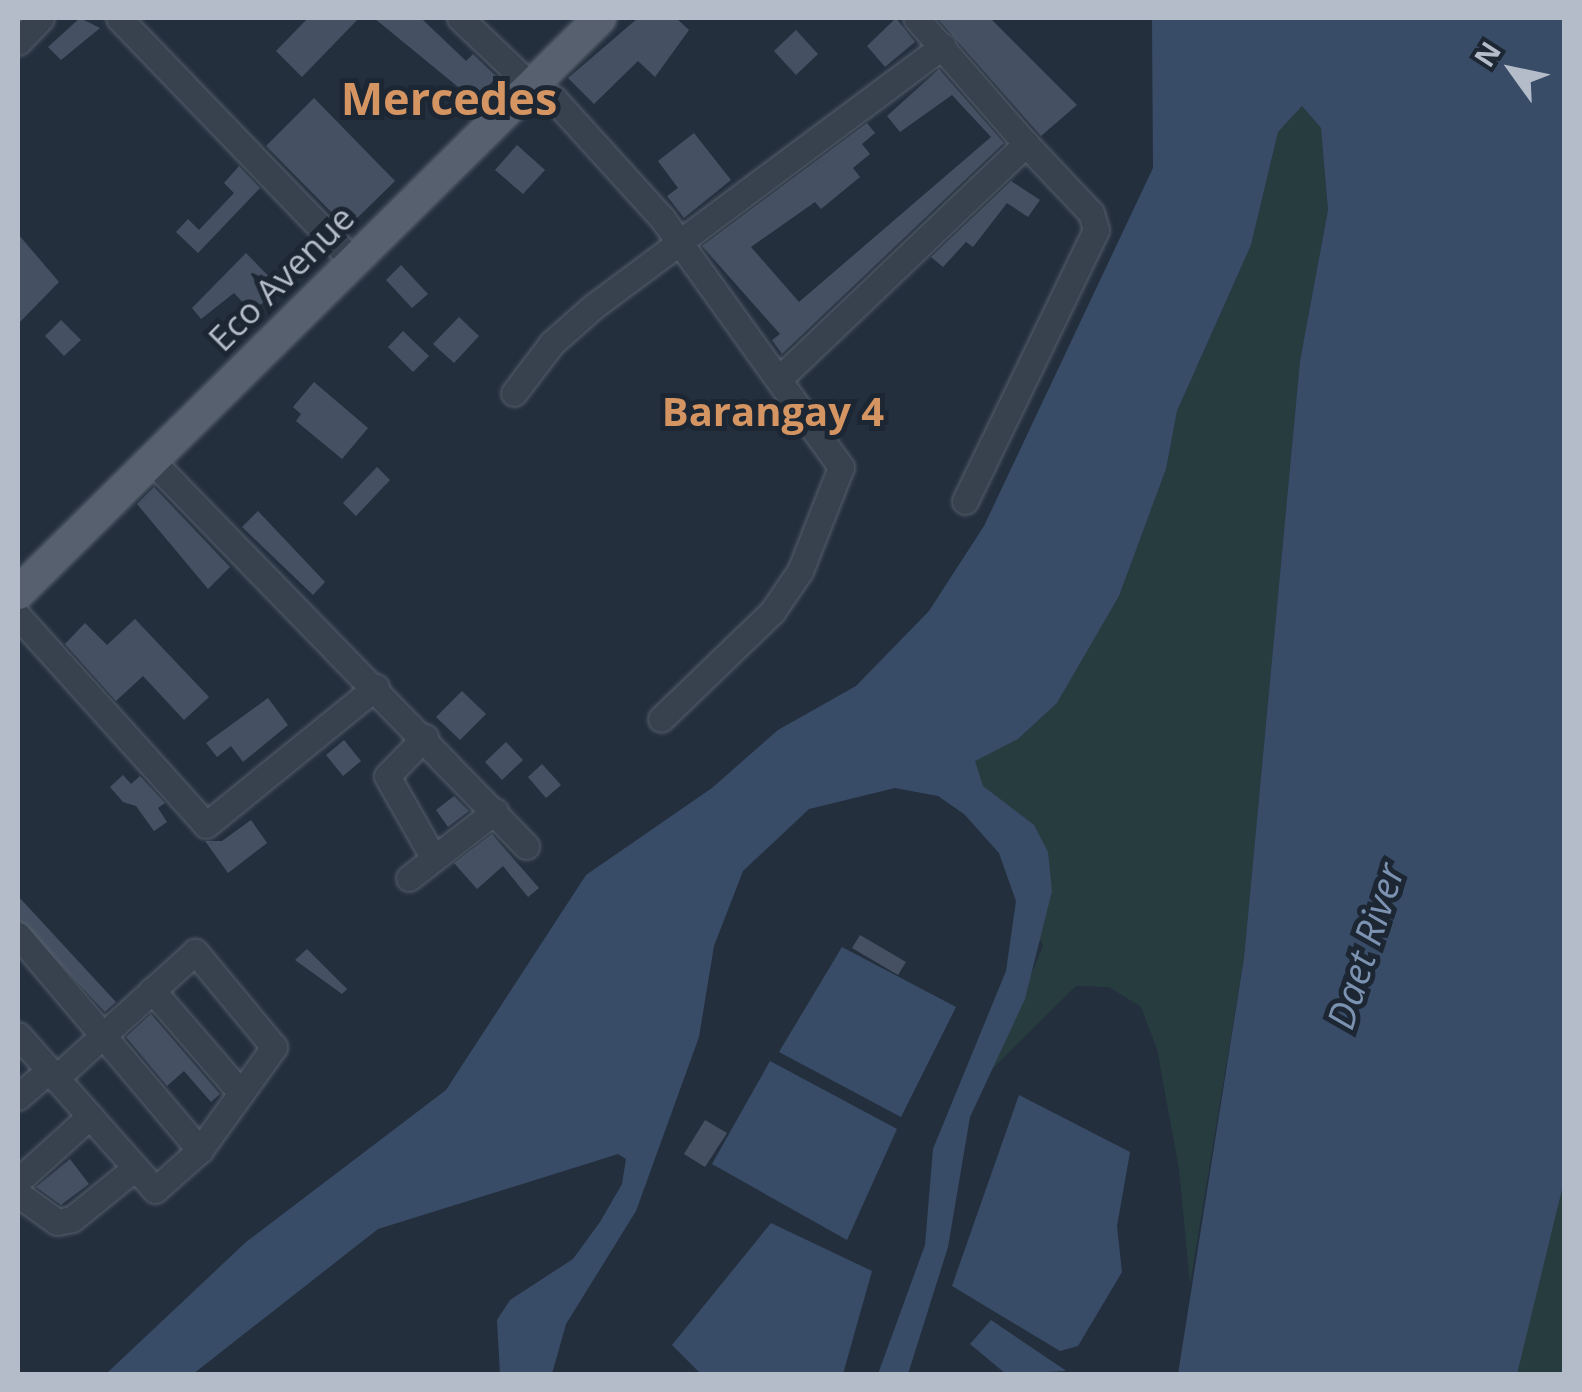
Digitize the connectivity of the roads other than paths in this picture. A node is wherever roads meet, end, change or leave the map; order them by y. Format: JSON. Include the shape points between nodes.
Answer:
{"nodes":[{"id":1,"x":41,"y":18,"type":"edge"},
{"id":2,"x":119,"y":18,"type":"edge"},
{"id":3,"x":460,"y":18,"type":"edge"},
{"id":4,"x":600,"y":18,"type":"edge"},
{"id":5,"x":916,"y":18,"type":"edge"},
{"id":6,"x":18,"y":42,"type":"edge"},
{"id":7,"x":943,"y":46,"type":"junction"},
{"id":8,"x":530,"y":85,"type":"junction"},
{"id":9,"x":1026,"y":144,"type":"junction"},
{"id":10,"x":683,"y":246,"type":"junction"},
{"id":11,"x":354,"y":262,"type":"junction"},
{"id":12,"x":780,"y":378,"type":"junction"},
{"id":13,"x":514,"y":393,"type":"dead end"},
{"id":14,"x":154,"y":463,"type":"junction"},
{"id":15,"x":966,"y":500,"type":"dead end"},
{"id":16,"x":18,"y":593,"type":"edge"},
{"id":17,"x":18,"y":616,"type":"edge"},
{"id":18,"x":376,"y":686,"type":"junction"},
{"id":19,"x":660,"y":719,"type":"dead end"},
{"id":20,"x":425,"y":737,"type":"junction"},
{"id":21,"x":494,"y":811,"type":"junction"},
{"id":22,"x":526,"y":846,"type":"dead end"},
{"id":23,"x":433,"y":857,"type":"junction"},
{"id":24,"x":409,"y":878,"type":"dead end"},
{"id":25,"x":22,"y":948,"type":"edge"},
{"id":26,"x":152,"y":990,"type":"junction"},
{"id":27,"x":104,"y":1032,"type":"junction"},
{"id":28,"x":18,"y":1035,"type":"edge"},
{"id":29,"x":52,"y":1074,"type":"junction"},
{"id":30,"x":241,"y":1093,"type":"junction"},
{"id":31,"x":18,"y":1096,"type":"edge"},
{"id":32,"x":90,"y":1116,"type":"junction"},
{"id":33,"x":200,"y":1150,"type":"junction"},
{"id":34,"x":135,"y":1168,"type":"junction"},
{"id":35,"x":18,"y":1180,"type":"edge"},
{"id":36,"x":18,"y":1194,"type":"edge"}],
"edges":[{"from":1,"to":6,"type":"street"},
{"from":2,"to":11,"type":"street"},
{"from":3,"to":8,"type":"street"},
{"from":4,"to":8,"type":"main road","name":"Eco Avenue"},
{"from":5,"to":7,"type":"street"},
{"from":7,"to":9,"type":"street"},
{"from":7,"to":10,"type":"street"},
{"from":8,"to":10,"type":"street","via":[[590,135]]},
{"from":8,"to":11,"type":"main road","name":"Eco Avenue"},
{"from":9,"to":12,"type":"street"},
{"from":9,"to":15,"type":"street","via":[[1091,213],[1096,230]]},
{"from":10,"to":12,"type":"street"},
{"from":10,"to":13,"type":"street","via":[[552,342]]},
{"from":11,"to":14,"type":"main road","name":"Eco Avenue"},
{"from":12,"to":19,"type":"street","via":[[841,467],[800,571],[772,612]]},
{"from":14,"to":16,"type":"main road","name":"Eco Avenue"},
{"from":14,"to":18,"type":"street"},
{"from":17,"to":18,"type":"street","via":[[206,825]]},
{"from":18,"to":20,"type":"street"},
{"from":20,"to":21,"type":"street"},
{"from":20,"to":23,"type":"street","via":[[387,776]]},
{"from":21,"to":22,"type":"street"},
{"from":21,"to":23,"type":"street"},
{"from":23,"to":24,"type":"street"},
{"from":25,"to":27,"type":"street"},
{"from":26,"to":27,"type":"street"},
{"from":26,"to":30,"type":"street"},
{"from":26,"to":30,"type":"street","via":[[195,952],[274,1047]]},
{"from":27,"to":29,"type":"street"},
{"from":27,"to":33,"type":"street"},
{"from":28,"to":29,"type":"street"},
{"from":29,"to":31,"type":"street"},
{"from":29,"to":32,"type":"street"},
{"from":30,"to":33,"type":"street"},
{"from":32,"to":34,"type":"street"},
{"from":32,"to":35,"type":"street"},
{"from":33,"to":34,"type":"street","via":[[155,1190]]},
{"from":34,"to":36,"type":"street","via":[[72,1219],[57,1222]]}]}
